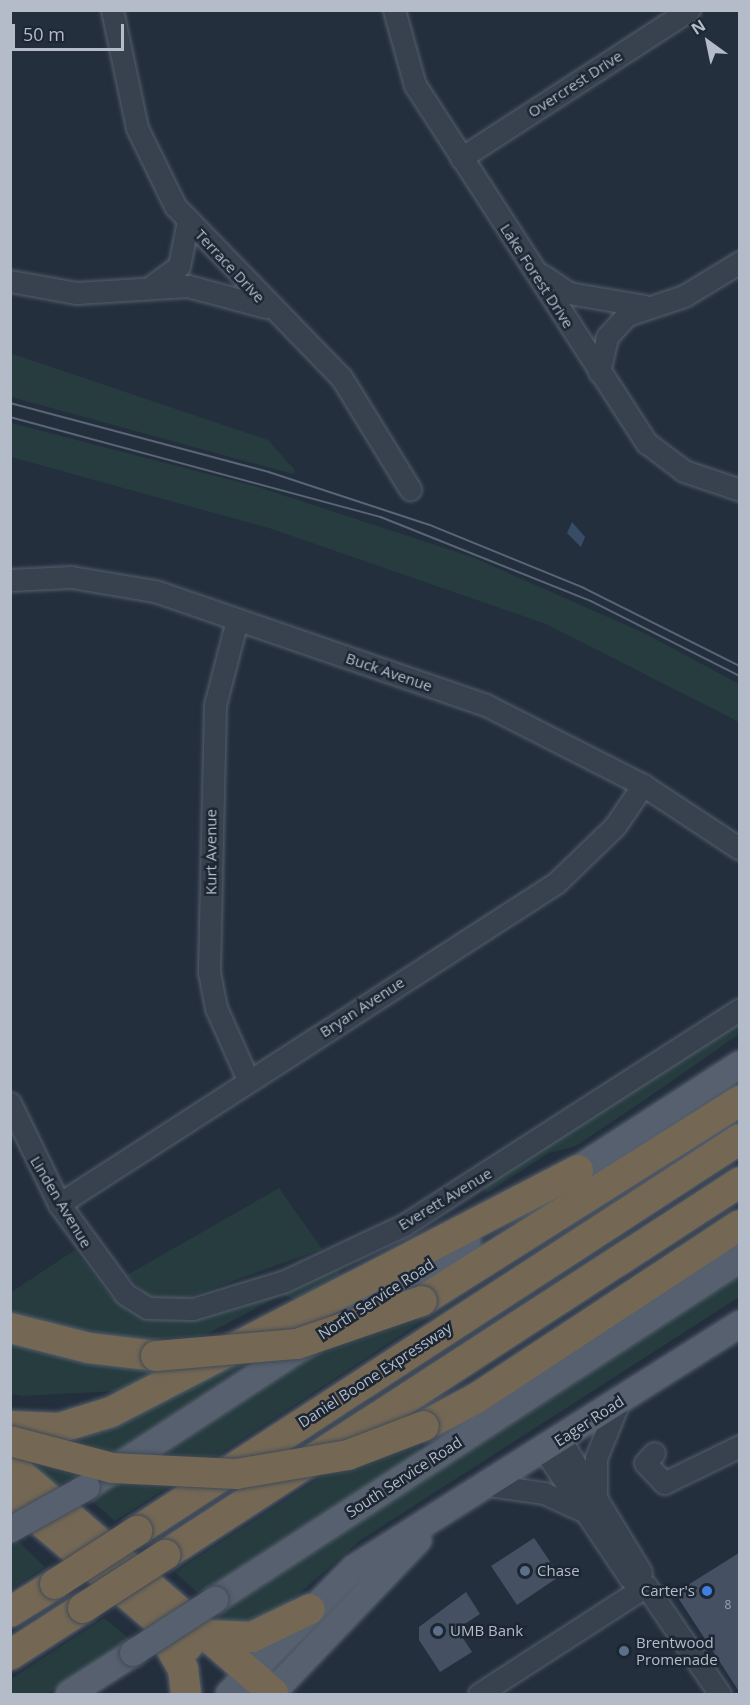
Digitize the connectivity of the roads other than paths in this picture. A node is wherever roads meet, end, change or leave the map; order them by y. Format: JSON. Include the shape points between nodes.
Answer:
{"nodes":[{"id":1,"x":112,"y":10,"type":"edge"},
{"id":2,"x":394,"y":10,"type":"edge"},
{"id":3,"x":689,"y":10,"type":"edge"},
{"id":4,"x":461,"y":158,"type":"junction"},
{"id":5,"x":188,"y":221,"type":"junction"},
{"id":6,"x":526,"y":259,"type":"junction"},
{"id":7,"x":740,"y":262,"type":"edge"},
{"id":8,"x":10,"y":281,"type":"edge"},
{"id":9,"x":153,"y":285,"type":"junction"},
{"id":10,"x":648,"y":307,"type":"junction"},
{"id":11,"x":272,"y":310,"type":"junction"},
{"id":12,"x":599,"y":372,"type":"junction"},
{"id":13,"x":410,"y":489,"type":"dead end"},
{"id":14,"x":740,"y":490,"type":"edge"},
{"id":15,"x":10,"y":580,"type":"edge"},
{"id":16,"x":237,"y":620,"type":"junction"},
{"id":17,"x":643,"y":785,"type":"junction"},
{"id":18,"x":740,"y":849,"type":"edge"},
{"id":19,"x":740,"y":1009,"type":"edge"},
{"id":20,"x":740,"y":1064,"type":"edge"},
{"id":21,"x":248,"y":1080,"type":"junction"},
{"id":22,"x":740,"y":1101,"type":"edge"},
{"id":23,"x":10,"y":1102,"type":"edge"},
{"id":24,"x":15,"y":1121,"type":"edge"},
{"id":25,"x":740,"y":1139,"type":"edge"},
{"id":26,"x":578,"y":1170,"type":"junction"},
{"id":27,"x":740,"y":1182,"type":"edge"},
{"id":28,"x":59,"y":1204,"type":"junction"},
{"id":29,"x":740,"y":1225,"type":"edge"},
{"id":30,"x":740,"y":1259,"type":"edge"},
{"id":31,"x":125,"y":1294,"type":"joint"},
{"id":32,"x":10,"y":1328,"type":"edge"},
{"id":33,"x":734,"y":1330,"type":"edge"},
{"id":34,"x":619,"y":1401,"type":"junction"},
{"id":35,"x":10,"y":1426,"type":"edge"},
{"id":36,"x":10,"y":1441,"type":"edge"},
{"id":37,"x":552,"y":1445,"type":"junction"},
{"id":38,"x":740,"y":1446,"type":"edge"},
{"id":39,"x":654,"y":1453,"type":"dead end"},
{"id":40,"x":10,"y":1465,"type":"edge"},
{"id":41,"x":489,"y":1485,"type":"junction"},
{"id":42,"x":10,"y":1496,"type":"edge"},
{"id":43,"x":591,"y":1504,"type":"junction"},
{"id":44,"x":439,"y":1518,"type":"junction"},
{"id":45,"x":10,"y":1530,"type":"edge"},
{"id":46,"x":644,"y":1584,"type":"junction"},
{"id":47,"x":310,"y":1609,"type":"junction"},
{"id":48,"x":149,"y":1611,"type":"junction"},
{"id":49,"x":10,"y":1612,"type":"edge"},
{"id":50,"x":207,"y":1635,"type":"junction"},
{"id":51,"x":10,"y":1655,"type":"edge"},
{"id":52,"x":251,"y":1689,"type":"edge"},
{"id":53,"x":69,"y":1695,"type":"edge"},
{"id":54,"x":186,"y":1695,"type":"edge"},
{"id":55,"x":479,"y":1695,"type":"edge"},
{"id":56,"x":720,"y":1695,"type":"edge"}],
"edges":[{"from":1,"to":5,"type":"street","name":"Terrace Drive","via":[[137,128],[152,165]]},
{"from":2,"to":4,"type":"street","name":"Lake Forest Drive","via":[[415,85]]},
{"from":3,"to":4,"type":"street","name":"Overcrest Drive"},
{"from":4,"to":6,"type":"street","name":"Lake Forest Drive"},
{"from":5,"to":9,"type":"street","via":[[179,266]]},
{"from":5,"to":11,"type":"street","name":"Terrace Drive"},
{"from":6,"to":10,"type":"street","via":[[568,293]]},
{"from":6,"to":12,"type":"street","name":"Lake Forest Drive"},
{"from":7,"to":10,"type":"street","via":[[684,296]]},
{"from":8,"to":9,"type":"street","via":[[77,293]]},
{"from":9,"to":11,"type":"street","via":[[188,286]]},
{"from":10,"to":12,"type":"street","via":[[616,324],[600,354]]},
{"from":11,"to":13,"type":"street","name":"Terrace Drive","via":[[341,377]]},
{"from":12,"to":14,"type":"street","name":"Lake Forest Drive","via":[[647,443],[684,471]]},
{"from":15,"to":16,"type":"street","name":"Buck Avenue","via":[[107,580]]},
{"from":16,"to":17,"type":"street","name":"Buck Avenue","via":[[486,705]]},
{"from":16,"to":21,"type":"street","name":"Kurt Avenue","via":[[215,705],[209,972],[216,1008]]},
{"from":17,"to":18,"type":"street","name":"Buck Avenue"},
{"from":17,"to":21,"type":"street","name":"Bryan Avenue","via":[[615,826],[556,883]]},
{"from":19,"to":31,"type":"street","name":"Everett Avenue","via":[[445,1201],[339,1257],[193,1310],[147,1308]]},
{"from":20,"to":26,"type":"main road","name":"North Service Road"},
{"from":21,"to":28,"type":"street","name":"Bryan Avenue"},
{"from":22,"to":32,"type":"highway","bridge":true,"via":[[422,1301],[297,1344],[218,1355],[156,1356],[89,1348]]},
{"from":23,"to":24,"type":"street","name":"Linden Avenue"},
{"from":24,"to":28,"type":"street","name":"Linden Avenue"},
{"from":25,"to":49,"type":"highway","name":"Daniel Boone Expressway","bridge":true},
{"from":26,"to":35,"type":"highway","via":[[111,1412],[59,1428]]},
{"from":26,"to":45,"type":"main road","name":"North Service Road","bridge":true,"via":[[87,1487]]},
{"from":27,"to":51,"type":"highway","bridge":true},
{"from":28,"to":31,"type":"street","name":"Linden Avenue"},
{"from":29,"to":36,"type":"highway","bridge":true,"via":[[478,1397],[424,1426],[348,1455],[236,1474],[123,1469]]},
{"from":30,"to":53,"type":"main road","name":"South Service Road","bridge":true},
{"from":33,"to":34,"type":"main road","name":"Eager Road"},
{"from":34,"to":37,"type":"main road","name":"Eager Road"},
{"from":34,"to":43,"type":"street","via":[[596,1458]]},
{"from":37,"to":41,"type":"main road","name":"Eager Road"},
{"from":37,"to":43,"type":"street"},
{"from":38,"to":39,"type":"street","via":[[669,1483],[657,1482],[645,1463]]},
{"from":40,"to":50,"type":"highway"},
{"from":41,"to":43,"type":"street","via":[[544,1492]]},
{"from":41,"to":44,"type":"main road","name":"Eager Road"},
{"from":42,"to":48,"type":"highway"},
{"from":43,"to":46,"type":"street","via":[[630,1578]]},
{"from":44,"to":47,"type":"main road","name":"Eager Road","via":[[354,1568]]},
{"from":44,"to":52,"type":"main road","name":"Eager Road"},
{"from":46,"to":55,"type":"street"},
{"from":46,"to":56,"type":"street"},
{"from":47,"to":50,"type":"highway","via":[[252,1637]]},
{"from":47,"to":52,"type":"main road","name":"Eager Road"},
{"from":48,"to":52,"type":"highway"},
{"from":48,"to":54,"type":"highway","via":[[183,1669]]},
{"from":50,"to":52,"type":"highway"}]}
